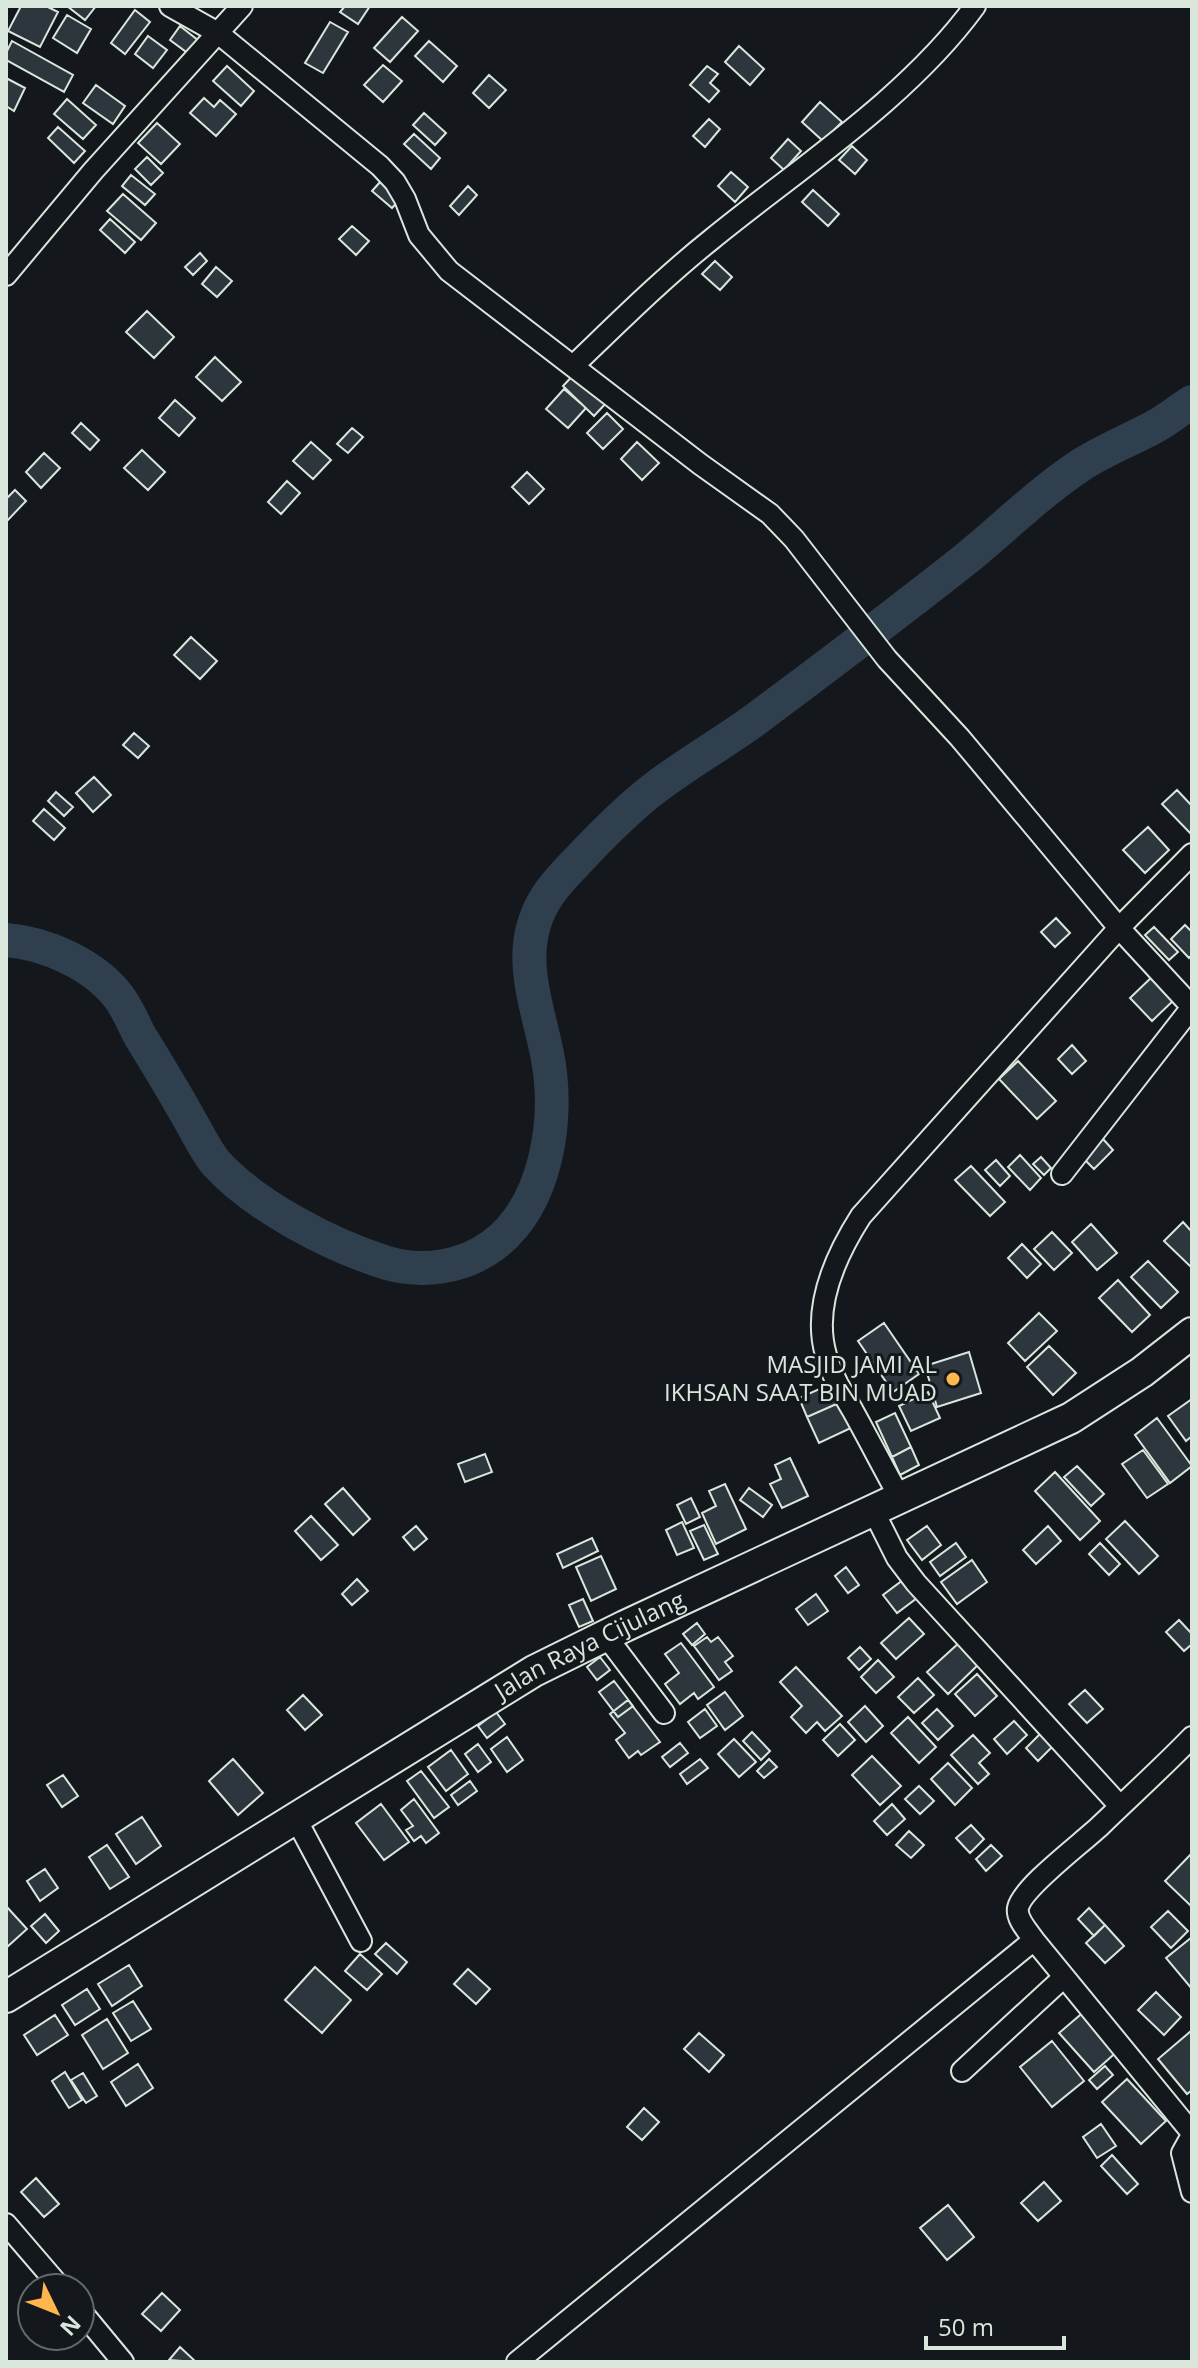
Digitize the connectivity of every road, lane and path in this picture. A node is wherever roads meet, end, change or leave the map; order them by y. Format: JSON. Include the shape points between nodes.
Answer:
{"nodes":[{"id":1,"x":170,"y":6,"type":"edge"},
{"id":2,"x":242,"y":6,"type":"edge"},
{"id":3,"x":975,"y":6,"type":"edge"},
{"id":4,"x":218,"y":33,"type":"junction"},
{"id":5,"x":6,"y":275,"type":"edge"},
{"id":6,"x":573,"y":366,"type":"junction"},
{"id":7,"x":1192,"y":854,"type":"edge"},
{"id":8,"x":1119,"y":928,"type":"junction"},
{"id":9,"x":1192,"y":1007,"type":"edge"},
{"id":10,"x":1062,"y":1174,"type":"dead end"},
{"id":11,"x":1192,"y":1333,"type":"edge"},
{"id":12,"x":887,"y":1504,"type":"junction"},
{"id":13,"x":606,"y":1636,"type":"junction"},
{"id":14,"x":664,"y":1713,"type":"dead end"},
{"id":15,"x":1192,"y":1737,"type":"edge"},
{"id":16,"x":1119,"y":1805,"type":"junction"},
{"id":17,"x":296,"y":1819,"type":"junction"},
{"id":18,"x":1034,"y":1940,"type":"junction"},
{"id":19,"x":361,"y":1941,"type":"dead end"},
{"id":20,"x":1064,"y":1977,"type":"junction"},
{"id":21,"x":6,"y":1997,"type":"edge"},
{"id":22,"x":962,"y":2071,"type":"dead end"},
{"id":23,"x":1192,"y":2134,"type":"edge"},
{"id":24,"x":1192,"y":2192,"type":"edge"},
{"id":25,"x":6,"y":2224,"type":"edge"},
{"id":26,"x":47,"y":2272,"type":"edge"},
{"id":27,"x":96,"y":2329,"type":"edge"},
{"id":28,"x":123,"y":2362,"type":"edge"},
{"id":29,"x":517,"y":2362,"type":"edge"}],
"edges":[{"from":1,"to":4,"type":"street"},
{"from":2,"to":4,"type":"street"},
{"from":3,"to":6,"type":"street","via":[[925,64],[834,145],[711,239]]},
{"from":4,"to":5,"type":"street"},
{"from":4,"to":6,"type":"street","via":[[380,166],[405,199],[419,235],[449,271]]},
{"from":6,"to":8,"type":"street","via":[[770,514],[887,659]]},
{"from":7,"to":8,"type":"street"},
{"from":8,"to":9,"type":"street"},
{"from":8,"to":12,"type":"street","via":[[861,1216],[842,1246],[828,1286],[826,1355]]},
{"from":9,"to":10,"type":"street"},
{"from":11,"to":12,"type":"highway","name":"Jalan Raya Cijulang","via":[[1071,1418]]},
{"from":12,"to":13,"type":"highway","name":"Jalan Raya Cijulang"},
{"from":12,"to":16,"type":"street","via":[[897,1558],[923,1592]]},
{"from":13,"to":14,"type":"street"},
{"from":13,"to":17,"type":"highway","name":"Jalan Raya Cijulang","via":[[534,1671]]},
{"from":15,"to":16,"type":"street"},
{"from":16,"to":18,"type":"street","via":[[1022,1899],[1019,1918]]},
{"from":17,"to":19,"type":"street"},
{"from":17,"to":21,"type":"highway","name":"Jalan Raya Cijulang"},
{"from":18,"to":20,"type":"street"},
{"from":18,"to":29,"type":"street"},
{"from":20,"to":22,"type":"street"},
{"from":20,"to":23,"type":"street"},
{"from":23,"to":24,"type":"street","via":[[1182,2153]]},
{"from":25,"to":26,"type":"street"},
{"from":27,"to":28,"type":"street"}]}
